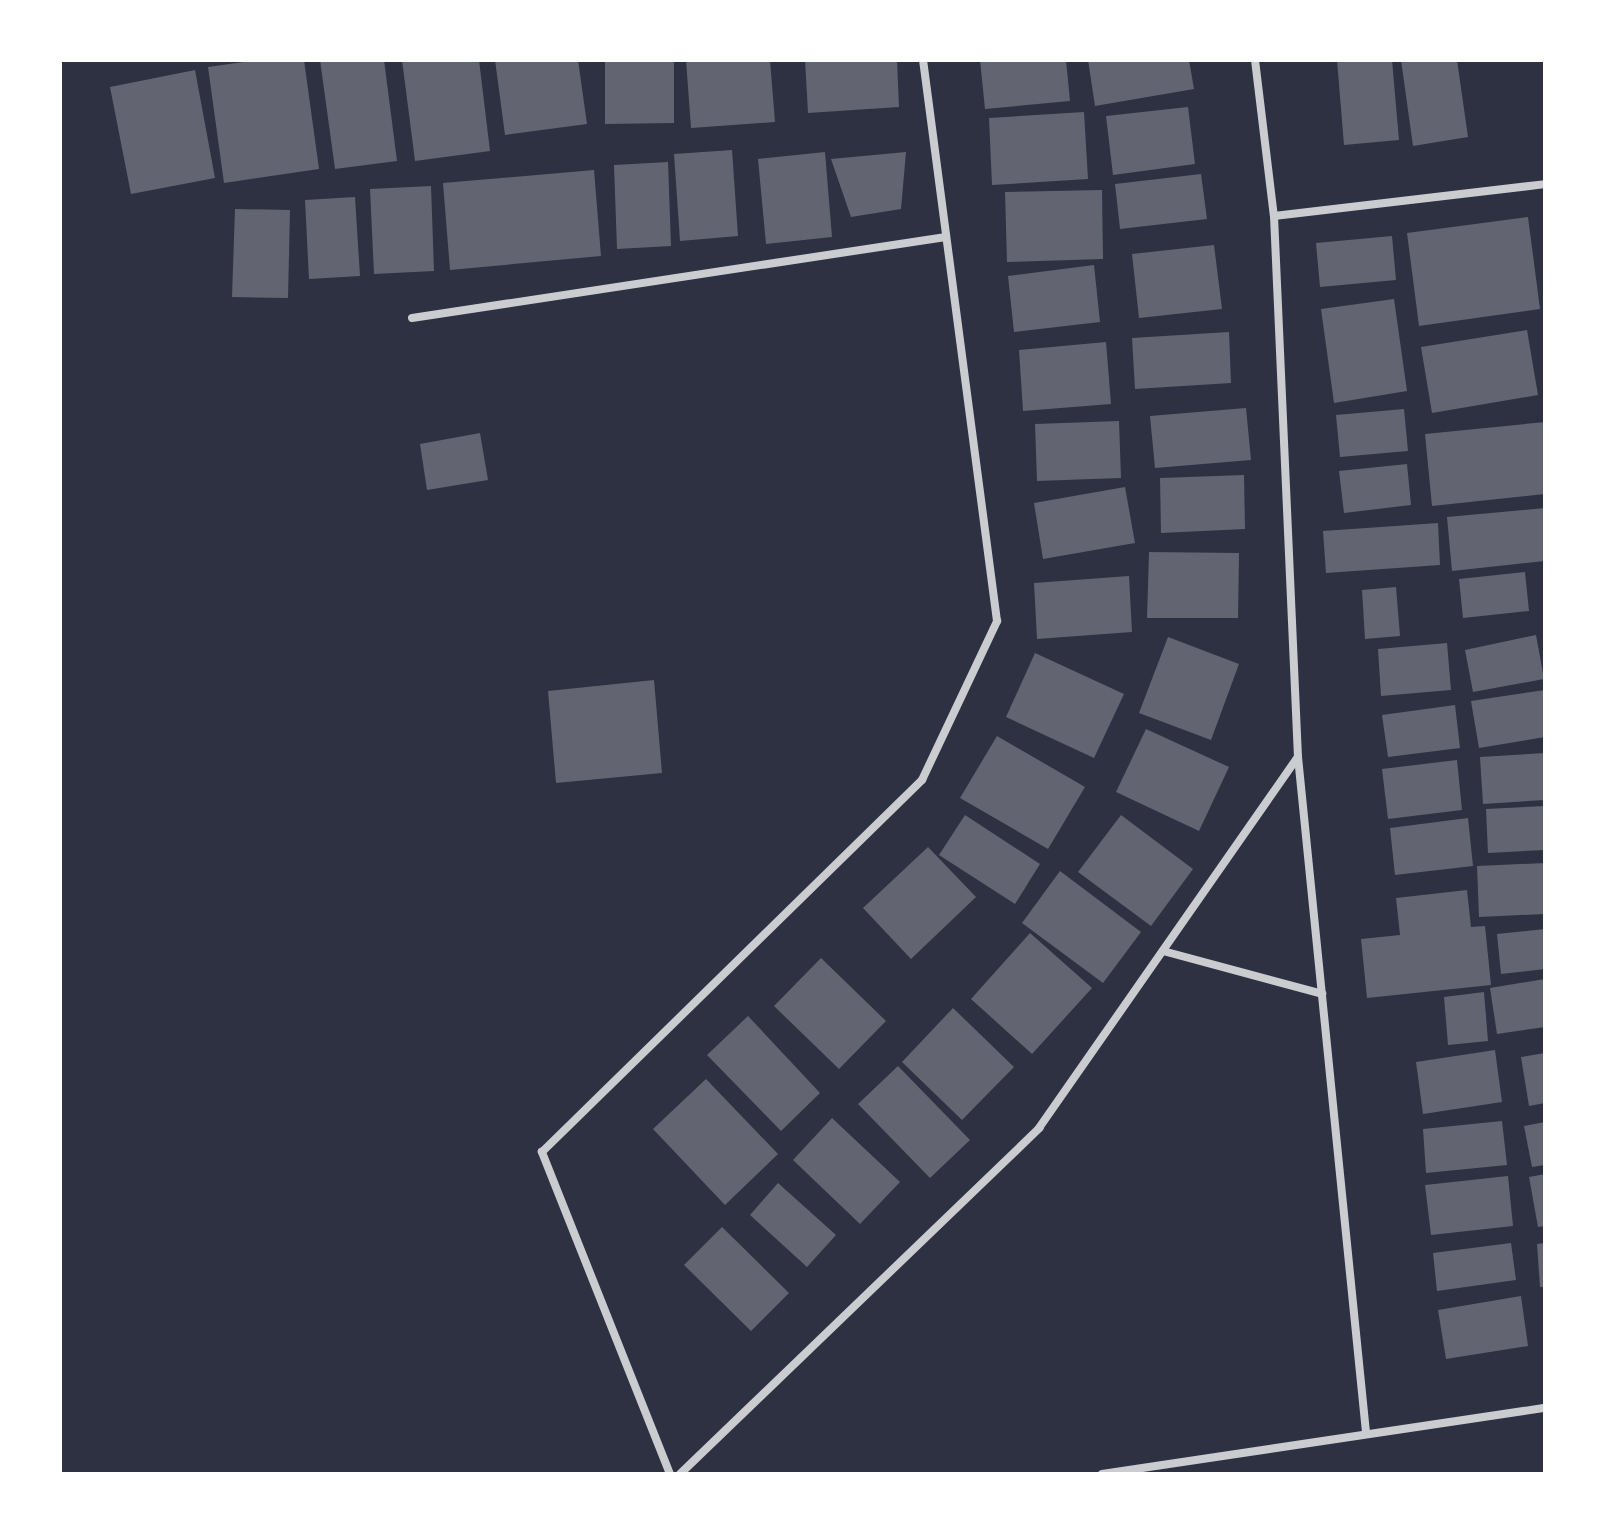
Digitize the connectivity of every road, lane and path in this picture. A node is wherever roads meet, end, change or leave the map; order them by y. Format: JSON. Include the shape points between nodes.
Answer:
{"nodes":[{"id":1,"x":923,"y":60,"type":"edge"},
{"id":2,"x":1255,"y":60,"type":"edge"},
{"id":3,"x":1545,"y":184,"type":"edge"},
{"id":4,"x":1274,"y":216,"type":"junction"},
{"id":5,"x":946,"y":237,"type":"junction"},
{"id":6,"x":412,"y":318,"type":"dead end"},
{"id":7,"x":1298,"y":757,"type":"junction"},
{"id":8,"x":1163,"y":951,"type":"junction"},
{"id":9,"x":1322,"y":994,"type":"junction"},
{"id":10,"x":1545,"y":1408,"type":"edge"},
{"id":11,"x":1366,"y":1432,"type":"junction"},
{"id":12,"x":670,"y":1474,"type":"edge"},
{"id":13,"x":680,"y":1474,"type":"edge"},
{"id":14,"x":1102,"y":1474,"type":"edge"}],
"edges":[{"from":1,"to":5,"type":"street"},
{"from":2,"to":4,"type":"street"},
{"from":3,"to":4,"type":"street"},
{"from":4,"to":7,"type":"street"},
{"from":5,"to":6,"type":"street"},
{"from":5,"to":12,"type":"street","via":[[997,621],[922,780],[542,1152]]},
{"from":7,"to":8,"type":"street"},
{"from":7,"to":9,"type":"street"},
{"from":8,"to":9,"type":"street"},
{"from":8,"to":13,"type":"street","via":[[1039,1128]]},
{"from":9,"to":11,"type":"street"},
{"from":10,"to":11,"type":"street"},
{"from":11,"to":14,"type":"street"}]}
